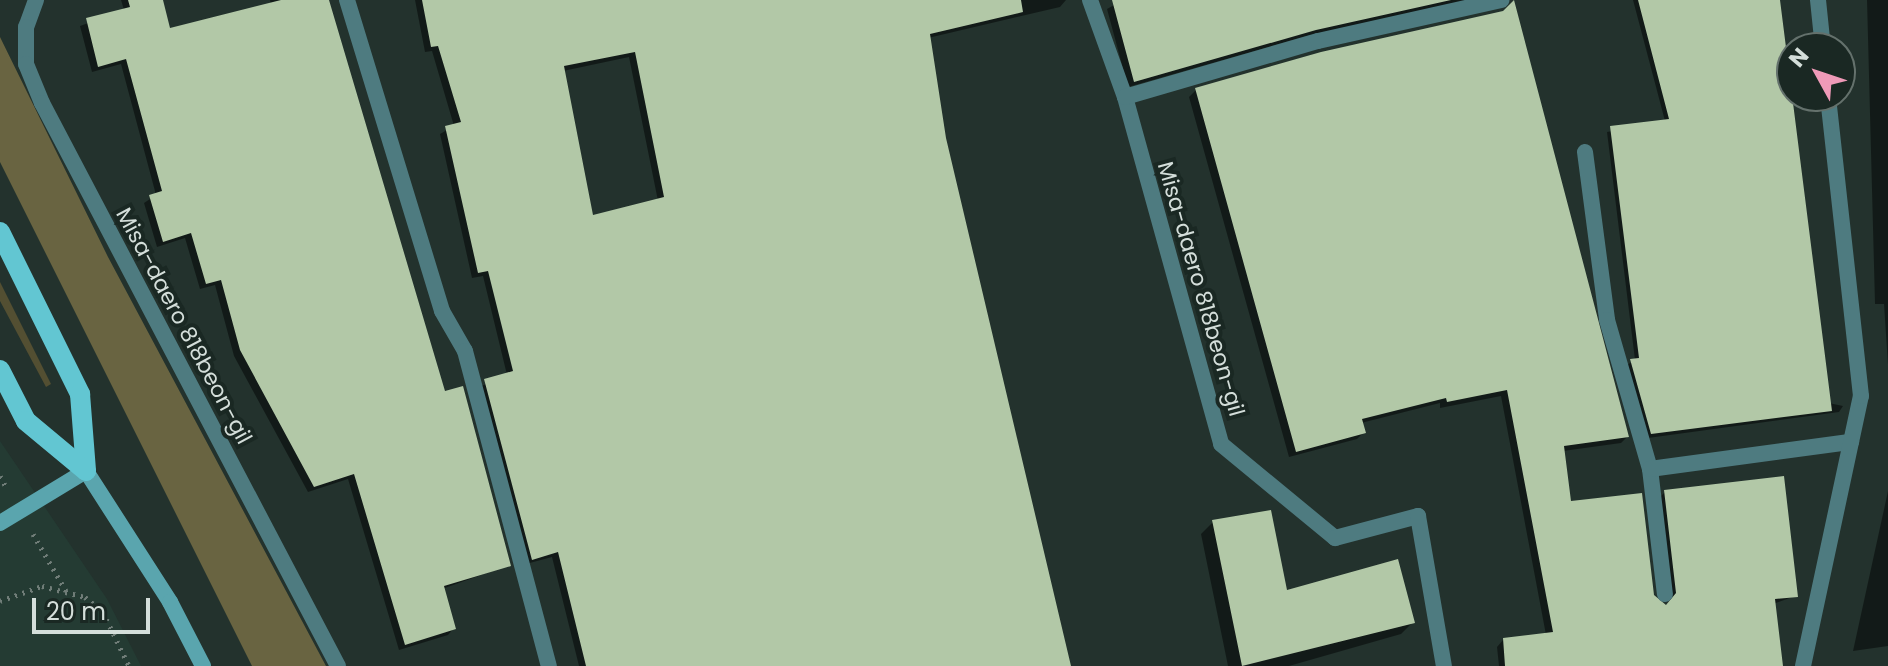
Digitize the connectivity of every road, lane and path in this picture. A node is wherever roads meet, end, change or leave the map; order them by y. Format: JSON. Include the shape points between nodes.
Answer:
{"nodes":[{"id":1,"x":36,"y":0,"type":"edge"},
{"id":2,"x":347,"y":0,"type":"edge"},
{"id":3,"x":1090,"y":0,"type":"edge"},
{"id":4,"x":1501,"y":0,"type":"edge"},
{"id":5,"x":1818,"y":0,"type":"edge"},
{"id":6,"x":1821,"y":32,"type":"edge"},
{"id":7,"x":1125,"y":97,"type":"junction"},
{"id":8,"x":1830,"y":112,"type":"edge"},
{"id":9,"x":1585,"y":152,"type":"dead end"},
{"id":10,"x":0,"y":232,"type":"edge"},
{"id":11,"x":0,"y":370,"type":"edge"},
{"id":12,"x":1851,"y":442,"type":"junction"},
{"id":13,"x":1650,"y":469,"type":"junction"},
{"id":14,"x":86,"y":471,"type":"junction"},
{"id":15,"x":0,"y":523,"type":"edge"},
{"id":16,"x":1665,"y":594,"type":"dead end"},
{"id":17,"x":0,"y":601,"type":"edge"},
{"id":18,"x":129,"y":666,"type":"edge"},
{"id":19,"x":203,"y":666,"type":"edge"},
{"id":20,"x":338,"y":666,"type":"edge"},
{"id":21,"x":549,"y":666,"type":"edge"},
{"id":22,"x":1444,"y":666,"type":"edge"},
{"id":23,"x":1803,"y":666,"type":"edge"}],
"edges":[{"from":1,"to":20,"type":"lane","name":"Misa-daero 818beon-gil","via":[[26,27],[26,64],[42,103]]},
{"from":2,"to":21,"type":"lane","via":[[442,311],[465,351]]},
{"from":3,"to":7,"type":"lane","name":"Misa-daero 818beon-gil"},
{"from":4,"to":7,"type":"lane","via":[[1318,41]]},
{"from":5,"to":6,"type":"lane"},
{"from":7,"to":22,"type":"lane","name":"Misa-daero 818beon-gil","via":[[1221,444],[1335,538],[1418,516]]},
{"from":8,"to":12,"type":"lane","via":[[1861,396]]},
{"from":9,"to":13,"type":"lane","via":[[1607,320]]},
{"from":10,"to":14,"type":"main road","via":[[80,394]]},
{"from":11,"to":14,"type":"main road","via":[[26,421]]},
{"from":12,"to":13,"type":"lane"},
{"from":12,"to":23,"type":"lane"},
{"from":13,"to":16,"type":"lane"},
{"from":14,"to":15,"type":"main road"},
{"from":14,"to":19,"type":"main road","via":[[170,602]]},
{"from":17,"to":18,"type":"path","via":[[42,586],[85,597],[103,612]]}]}
